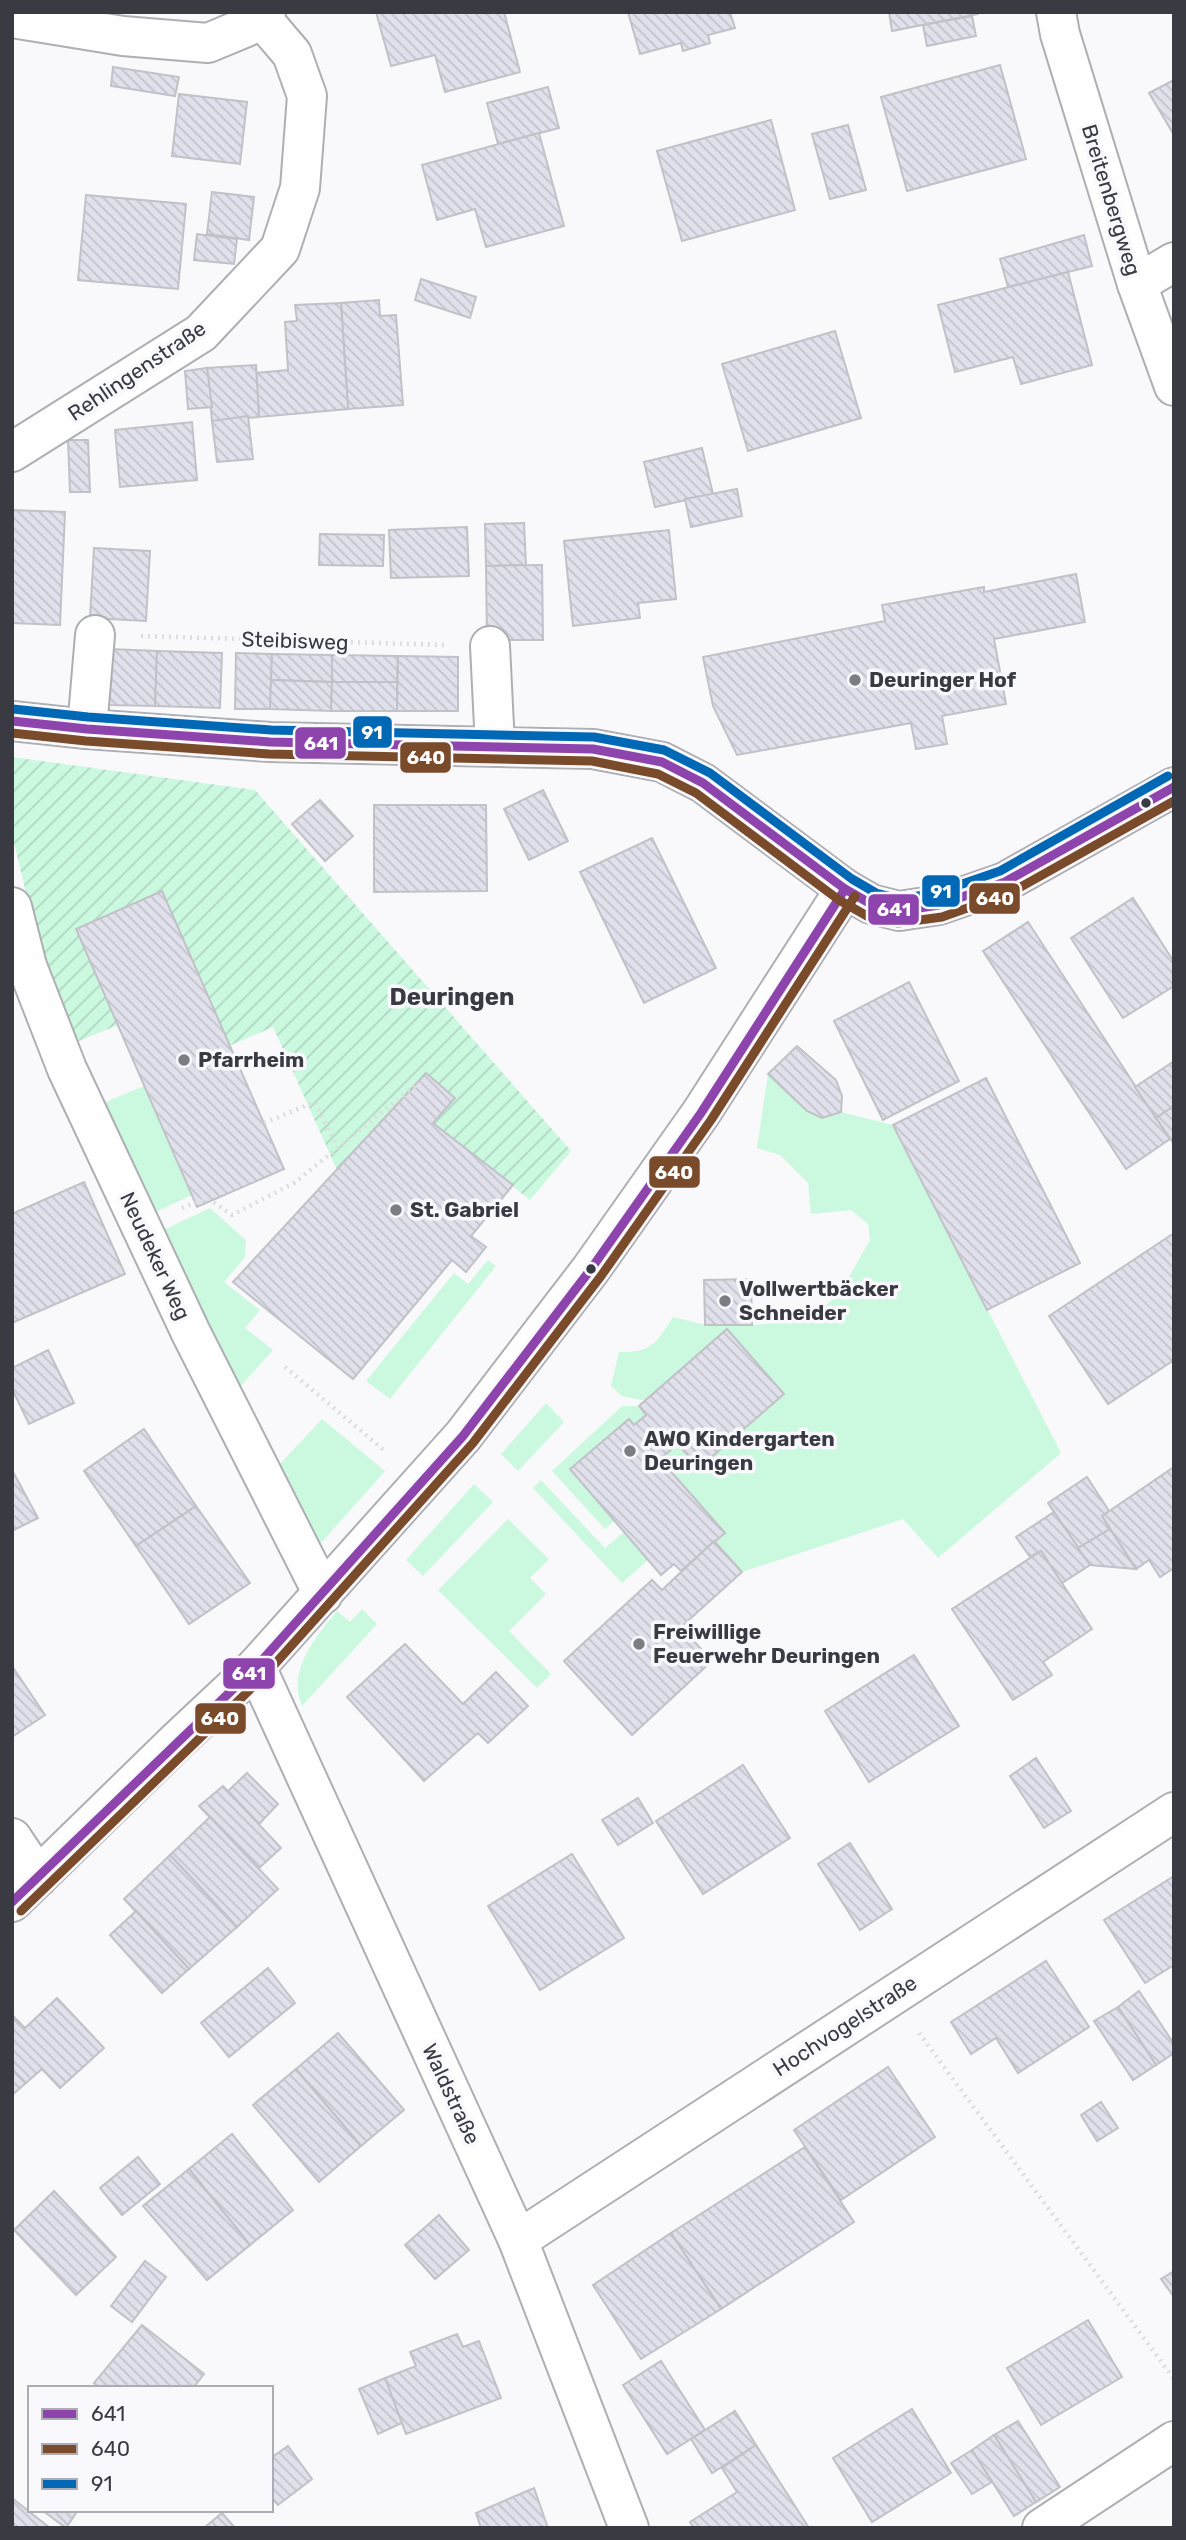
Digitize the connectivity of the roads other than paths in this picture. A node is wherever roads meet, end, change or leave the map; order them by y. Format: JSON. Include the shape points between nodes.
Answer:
{"nodes":[{"id":1,"x":1055,"y":12,"type":"edge"},
{"id":2,"x":264,"y":16,"type":"edge"},
{"id":3,"x":12,"y":18,"type":"edge"},
{"id":4,"x":1174,"y":262,"type":"edge"},
{"id":5,"x":1137,"y":284,"type":"junction"},
{"id":6,"x":1174,"y":386,"type":"edge"},
{"id":7,"x":12,"y":452,"type":"edge"},
{"id":8,"x":95,"y":635,"type":"road end"},
{"id":9,"x":489,"y":646,"type":"road end"},
{"id":10,"x":12,"y":721,"type":"edge"},
{"id":11,"x":87,"y":729,"type":"junction"},
{"id":12,"x":495,"y":746,"type":"junction"},
{"id":13,"x":1174,"y":787,"type":"edge"},
{"id":14,"x":845,"y":889,"type":"junction"},
{"id":15,"x":12,"y":906,"type":"edge"},
{"id":16,"x":323,"y":1594,"type":"junction"},
{"id":17,"x":256,"y":1667,"type":"junction"},
{"id":18,"x":1174,"y":1812,"type":"edge"},
{"id":19,"x":12,"y":1838,"type":"edge"},
{"id":20,"x":25,"y":1890,"type":"edge"},
{"id":21,"x":518,"y":2240,"type":"junction"},
{"id":22,"x":1174,"y":2441,"type":"edge"},
{"id":23,"x":629,"y":2528,"type":"edge"},
{"id":24,"x":1042,"y":2528,"type":"edge"}],
"edges":[{"from":1,"to":5,"type":"street","name":"Breitenbergweg"},
{"from":2,"to":3,"type":"street","via":[[208,43],[123,36]]},
{"from":2,"to":7,"type":"street","name":"Rehlingenstraße","via":[[292,54],[307,96],[300,188],[280,249],[201,333]]},
{"from":4,"to":5,"type":"street"},
{"from":5,"to":6,"type":"street","name":"Breitenbergweg"},
{"from":8,"to":11,"type":"street"},
{"from":9,"to":12,"type":"street"},
{"from":10,"to":11,"type":"street"},
{"from":11,"to":12,"type":"street","via":[[270,742]]},
{"from":12,"to":14,"type":"street","via":[[593,749],[662,762],[720,796]]},
{"from":13,"to":14,"type":"street","via":[[1005,882],[939,905],[899,912]]},
{"from":14,"to":16,"type":"street","via":[[701,1113],[591,1269],[463,1436]]},
{"from":15,"to":16,"type":"street","name":"Neudeker Weg","via":[[27,966],[67,1069],[191,1333]]},
{"from":16,"to":17,"type":"street"},
{"from":17,"to":20,"type":"street"},
{"from":17,"to":21,"type":"street","name":"Waldstraße"},
{"from":18,"to":21,"type":"street","name":"Hochvogelstraße"},
{"from":19,"to":20,"type":"street"},
{"from":21,"to":23,"type":"street","name":"Waldstraße"},
{"from":22,"to":24,"type":"street"}]}
